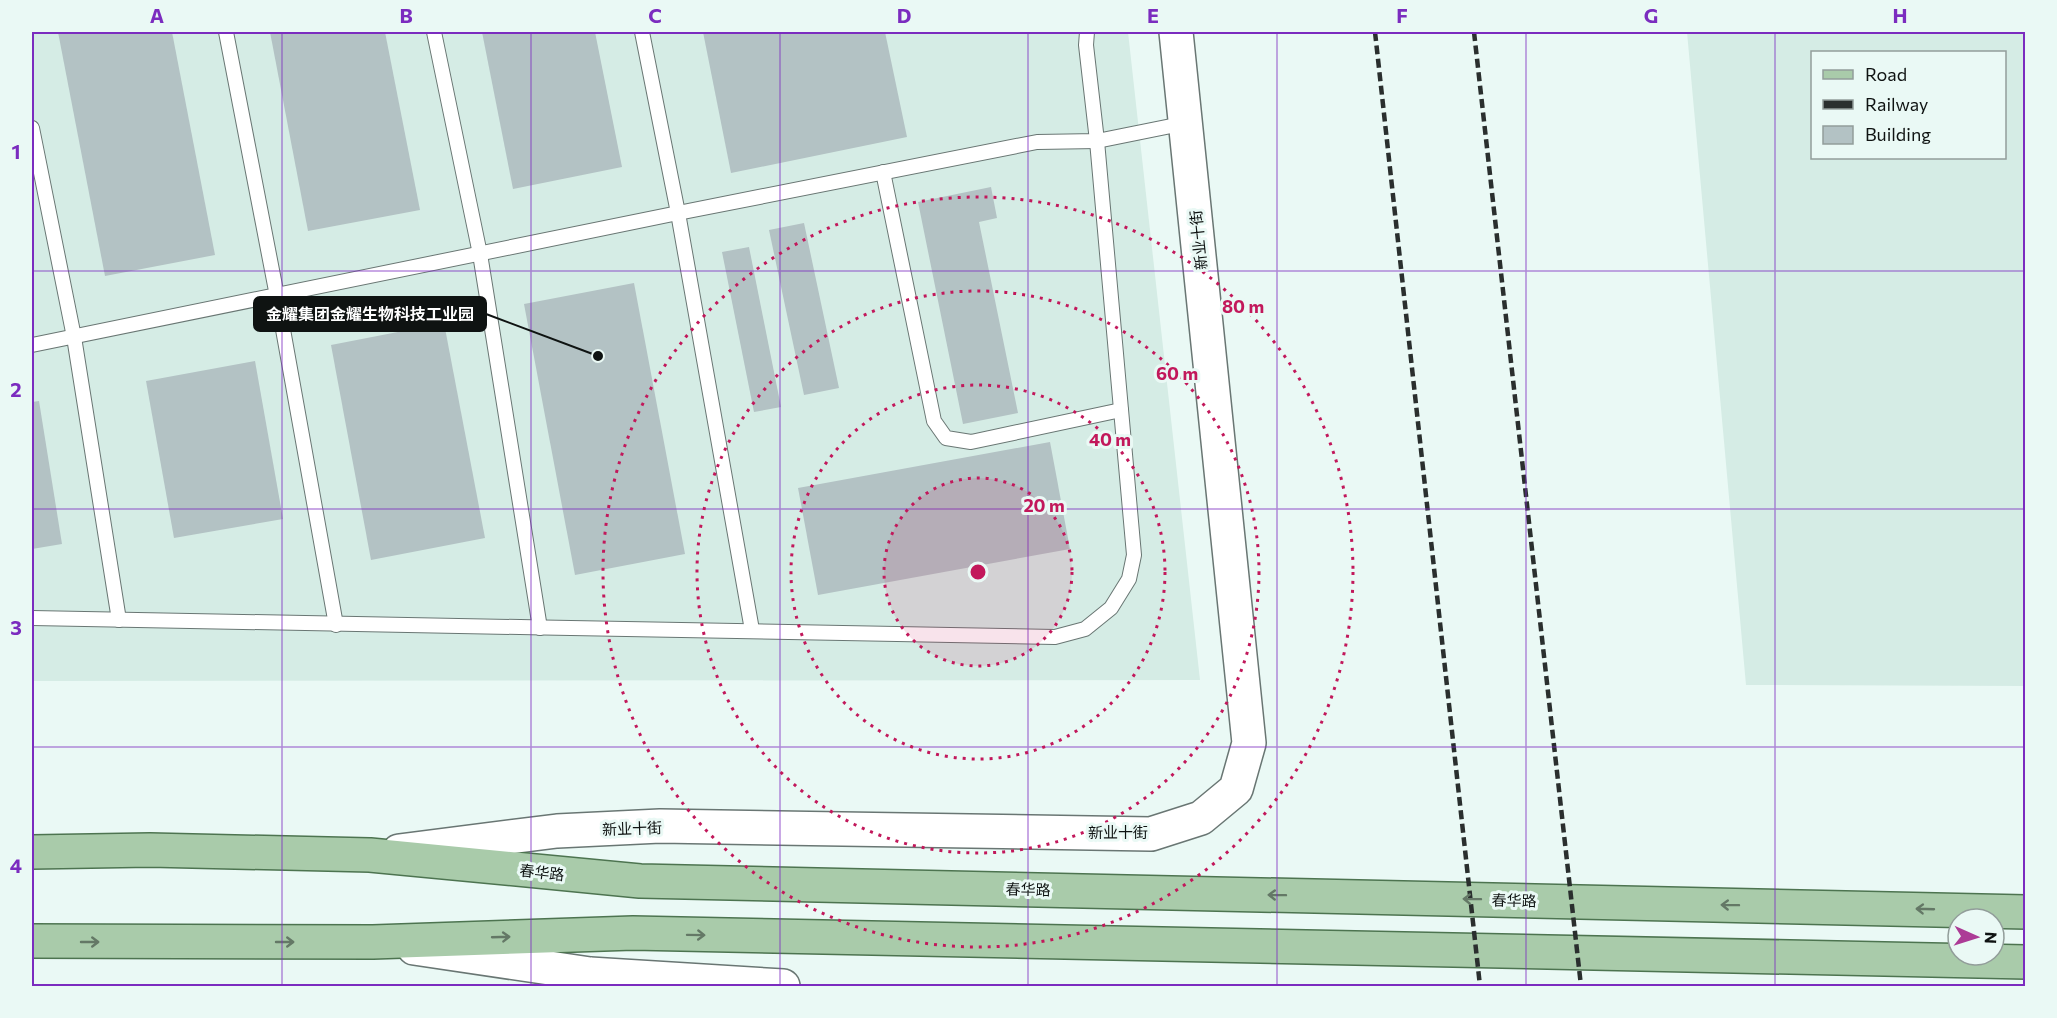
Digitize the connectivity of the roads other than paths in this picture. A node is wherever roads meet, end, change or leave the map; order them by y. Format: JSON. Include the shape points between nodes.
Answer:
{"nodes":[{"id":1,"x":226,"y":32,"type":"edge"},
{"id":2,"x":434,"y":32,"type":"edge"},
{"id":3,"x":642,"y":32,"type":"edge"},
{"id":4,"x":1087,"y":32,"type":"edge"},
{"id":5,"x":1176,"y":32,"type":"edge"},
{"id":6,"x":1186,"y":123,"type":"junction"},
{"id":7,"x":32,"y":128,"type":"edge"},
{"id":8,"x":1097,"y":141,"type":"junction"},
{"id":9,"x":883,"y":172,"type":"junction"},
{"id":10,"x":678,"y":213,"type":"junction"},
{"id":11,"x":480,"y":254,"type":"junction"},
{"id":12,"x":278,"y":296,"type":"junction"},
{"id":13,"x":74,"y":337,"type":"junction"},
{"id":14,"x":32,"y":345,"type":"edge"},
{"id":15,"x":1121,"y":410,"type":"junction"},
{"id":16,"x":32,"y":618,"type":"edge"},
{"id":17,"x":119,"y":620,"type":"junction"},
{"id":18,"x":336,"y":625,"type":"junction"},
{"id":19,"x":540,"y":628,"type":"junction"},
{"id":20,"x":752,"y":630,"type":"junction"},
{"id":21,"x":32,"y":852,"type":"edge"},
{"id":22,"x":370,"y":855,"type":"junction"},
{"id":23,"x":2025,"y":912,"type":"edge"},
{"id":24,"x":32,"y":942,"type":"edge"},
{"id":25,"x":373,"y":942,"type":"junction"},
{"id":26,"x":2025,"y":962,"type":"edge"},
{"id":27,"x":783,"y":987,"type":"edge"}],
"edges":[{"from":1,"to":12,"type":"lane"},
{"from":2,"to":11,"type":"lane"},
{"from":3,"to":10,"type":"lane"},
{"from":4,"to":8,"type":"lane"},
{"from":5,"to":6,"type":"main road","name":"新业十街"},
{"from":6,"to":8,"type":"lane"},
{"from":6,"to":22,"type":"main road","name":"新业十街","via":[[1249,743],[1236,789],[1201,818],[1151,834],[660,826],[557,831]]},
{"from":7,"to":13,"type":"lane"},
{"from":8,"to":9,"type":"lane","via":[[1037,142]]},
{"from":8,"to":15,"type":"lane"},
{"from":9,"to":10,"type":"lane"},
{"from":9,"to":15,"type":"lane","via":[[934,421],[946,438],[971,442]]},
{"from":10,"to":11,"type":"lane"},
{"from":10,"to":20,"type":"lane"},
{"from":11,"to":12,"type":"lane"},
{"from":11,"to":19,"type":"lane"},
{"from":12,"to":13,"type":"lane"},
{"from":12,"to":18,"type":"lane"},
{"from":13,"to":14,"type":"lane"},
{"from":13,"to":17,"type":"lane"},
{"from":15,"to":20,"type":"lane","via":[[1134,555],[1129,579],[1111,608],[1085,629],[1055,637]]},
{"from":16,"to":17,"type":"lane"},
{"from":17,"to":18,"type":"lane"},
{"from":18,"to":19,"type":"lane"},
{"from":19,"to":20,"type":"lane"},
{"from":21,"to":22,"type":"main road","name":"春华路","via":[[150,850]]},
{"from":23,"to":22,"type":"main road","name":"春华路","one_way":true,"via":[[640,881]]},
{"from":24,"to":25,"type":"main road","one_way":true},
{"from":25,"to":26,"type":"main road","one_way":true,"via":[[633,933]]},
{"from":25,"to":27,"type":"main road","via":[[590,974]]}]}
